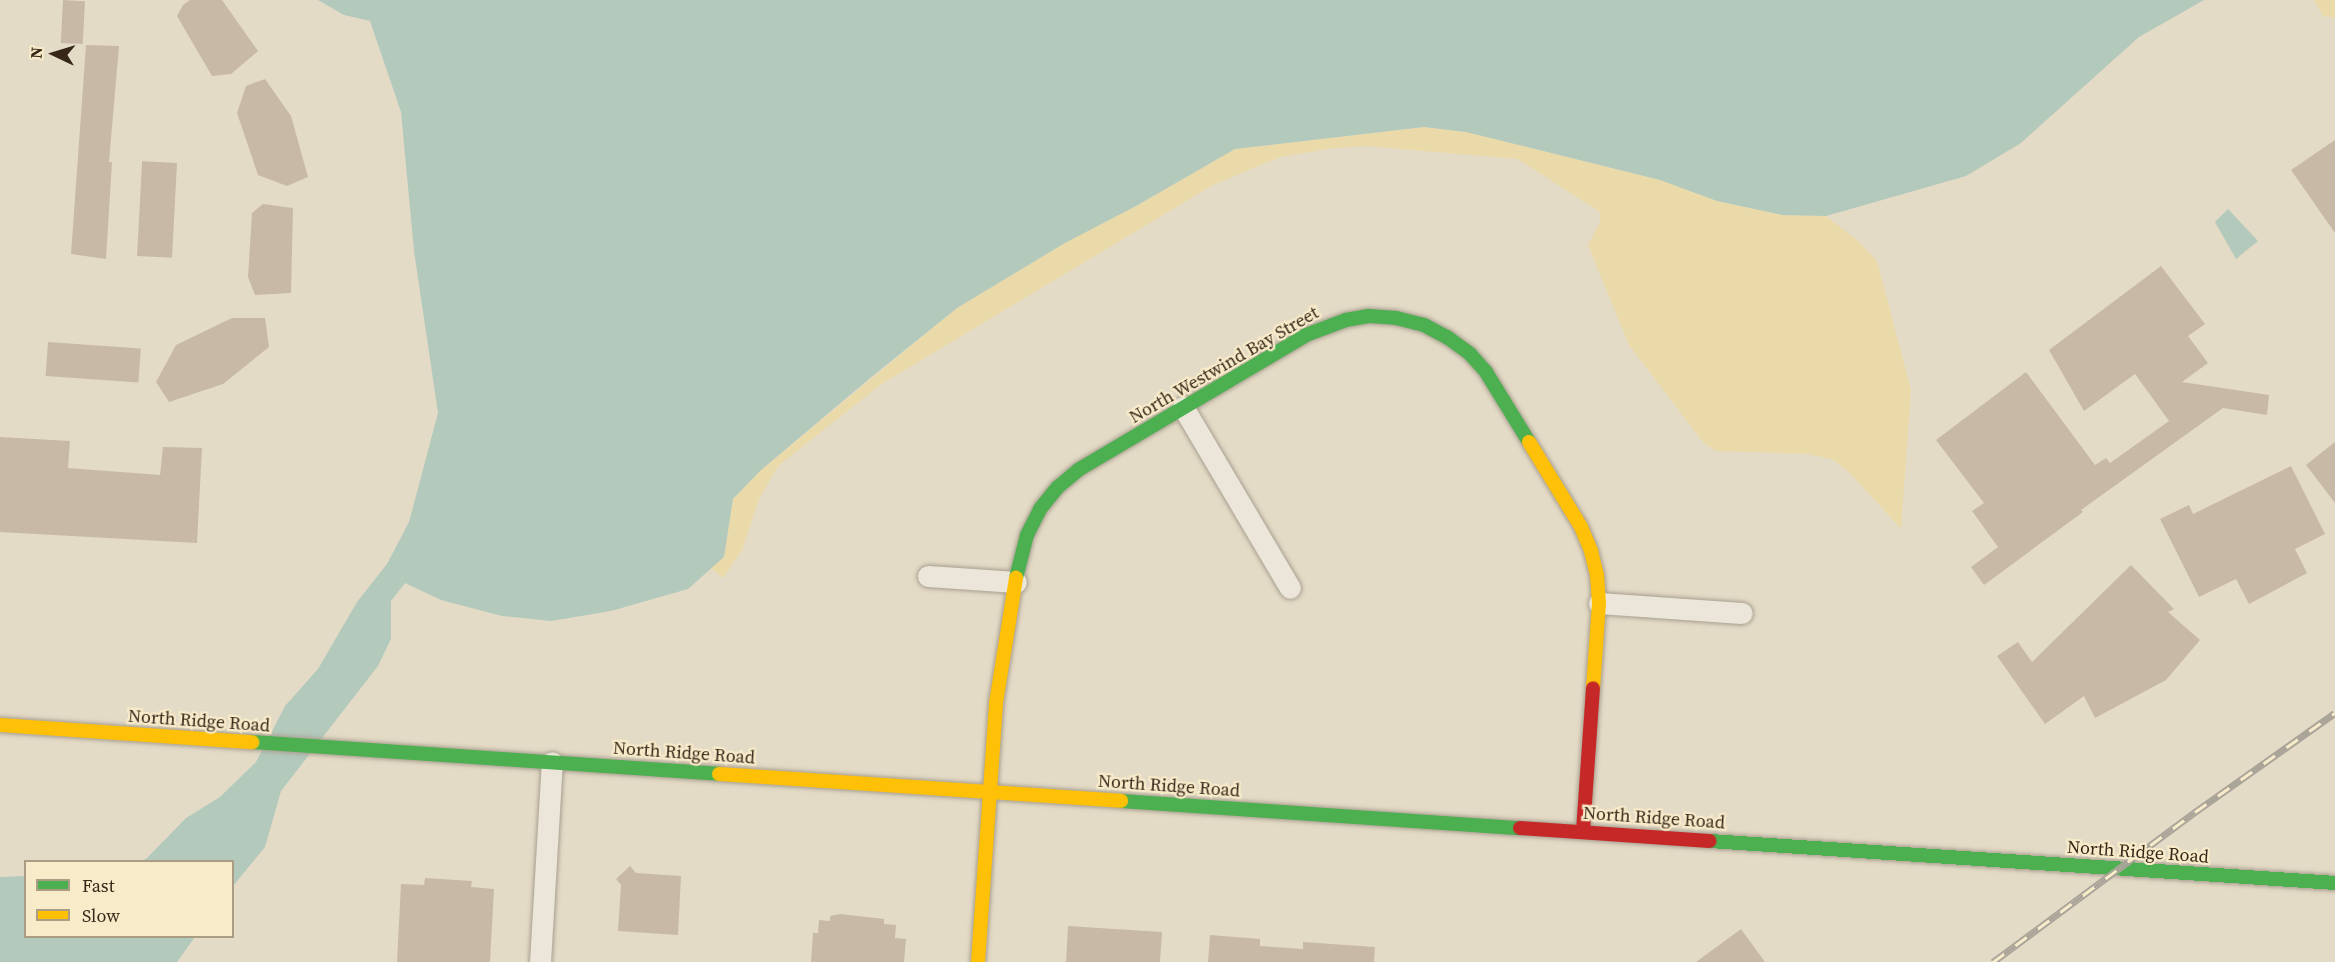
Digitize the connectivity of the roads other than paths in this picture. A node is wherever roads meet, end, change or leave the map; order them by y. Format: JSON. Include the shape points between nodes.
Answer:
{"nodes":[{"id":1,"x":1183,"y":407,"type":"junction"},
{"id":2,"x":928,"y":576,"type":"dead end"},
{"id":3,"x":1016,"y":582,"type":"junction"},
{"id":4,"x":1290,"y":588,"type":"dead end"},
{"id":5,"x":1599,"y":603,"type":"junction"},
{"id":6,"x":1742,"y":613,"type":"dead end"},
{"id":7,"x":0,"y":725,"type":"edge"},
{"id":8,"x":552,"y":762,"type":"junction"},
{"id":9,"x":990,"y":792,"type":"junction"},
{"id":10,"x":1583,"y":831,"type":"junction"},
{"id":11,"x":2335,"y":883,"type":"edge"},
{"id":12,"x":540,"y":962,"type":"edge"},
{"id":13,"x":978,"y":962,"type":"edge"}],
"edges":[{"from":1,"to":3,"type":"main road","name":"North Westwind Bay Street","via":[[1078,470],[1058,487],[1040,509],[1027,535]]},
{"from":1,"to":4,"type":"street"},
{"from":1,"to":5,"type":"main road","name":"North Westwind Bay Street","via":[[1323,326],[1370,316],[1424,325],[1470,354],[1486,372],[1581,527],[1598,576]]},
{"from":2,"to":3,"type":"street"},
{"from":3,"to":9,"type":"main road","name":"North Westwind Bay Street","via":[[996,704]]},
{"from":5,"to":6,"type":"street"},
{"from":5,"to":10,"type":"main road","name":"North Westwind Bay Street"},
{"from":7,"to":8,"type":"main road","name":"North Ridge Road"},
{"from":8,"to":9,"type":"main road","name":"North Ridge Road"},
{"from":8,"to":12,"type":"street"},
{"from":9,"to":10,"type":"main road","name":"North Ridge Road"},
{"from":9,"to":13,"type":"main road","name":"North Westwind Bay Street"},
{"from":10,"to":11,"type":"main road","name":"North Ridge Road"}]}
